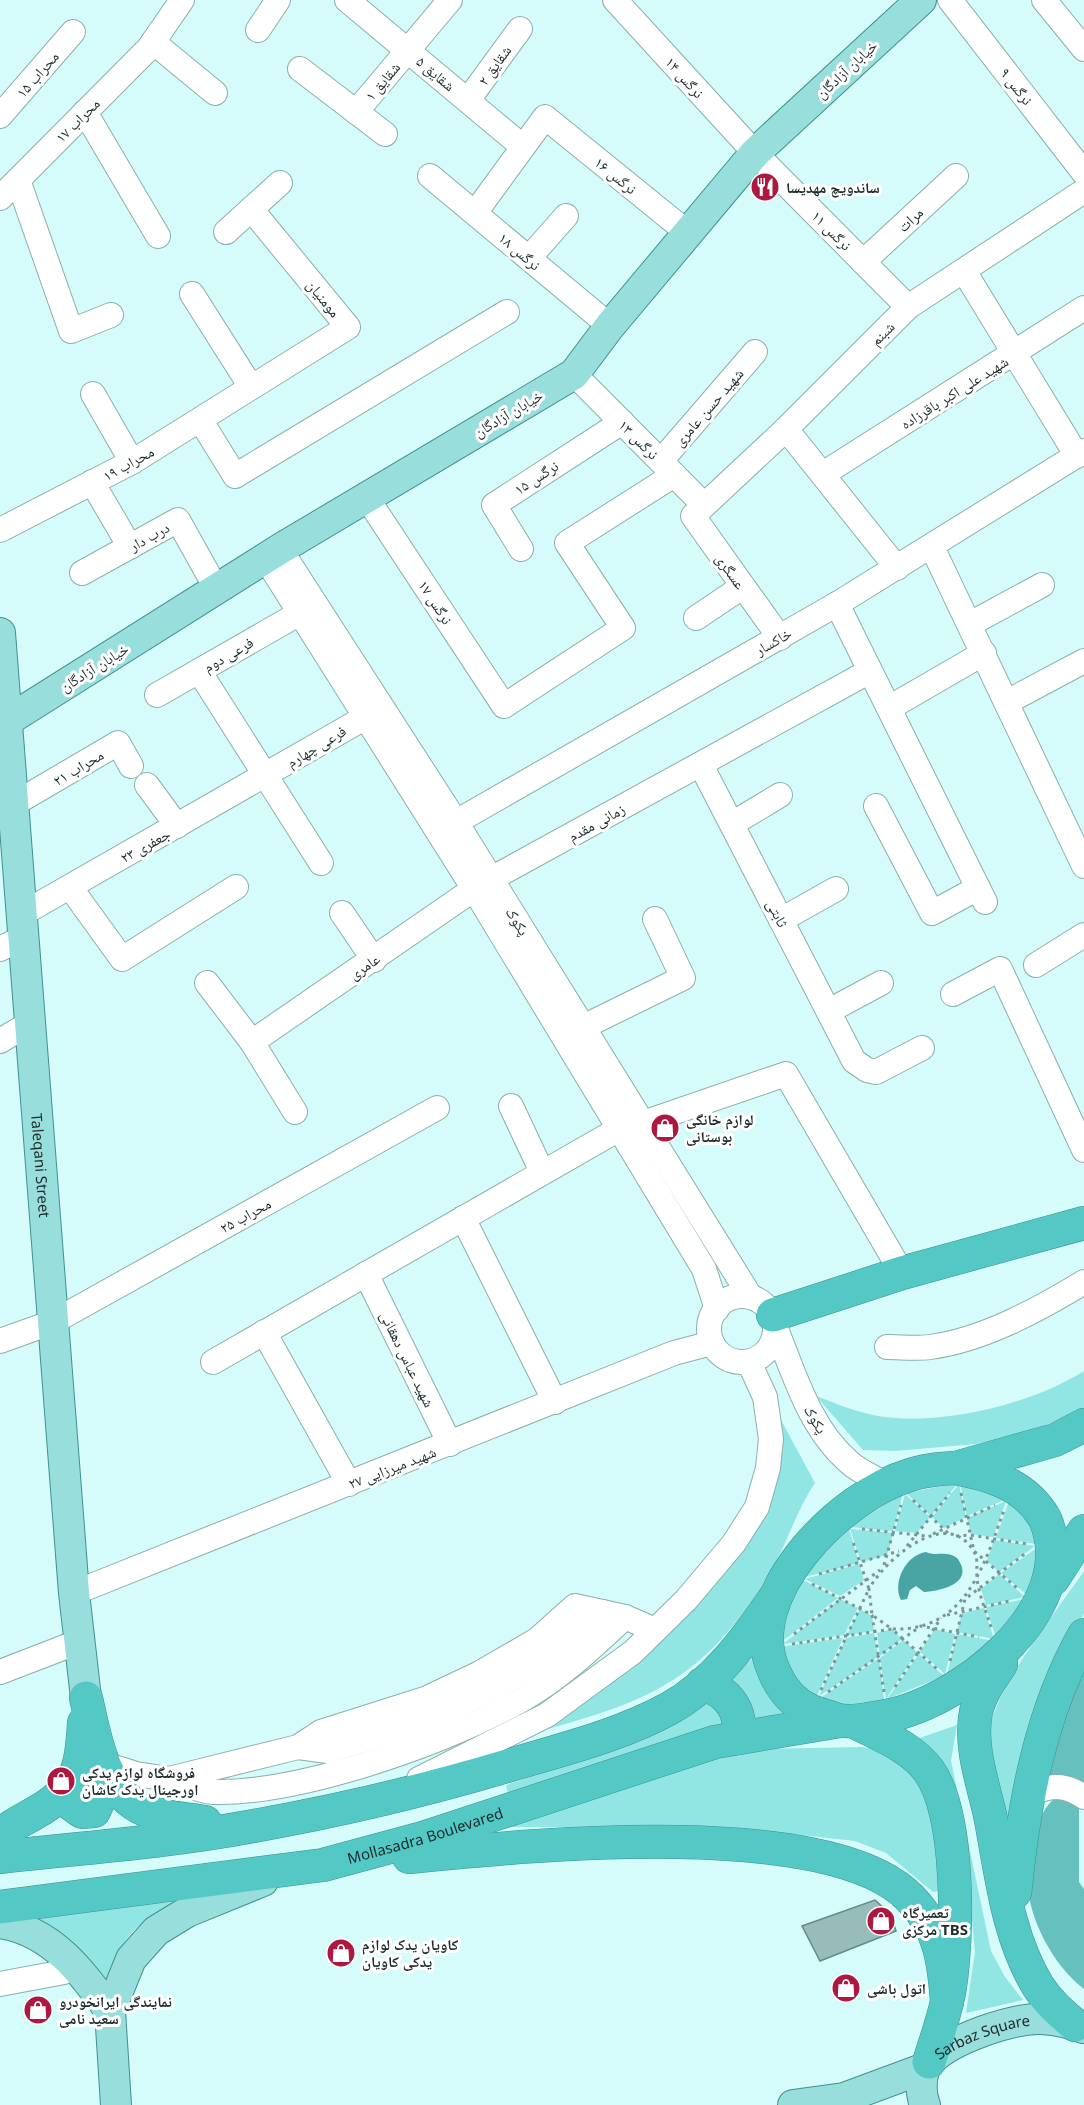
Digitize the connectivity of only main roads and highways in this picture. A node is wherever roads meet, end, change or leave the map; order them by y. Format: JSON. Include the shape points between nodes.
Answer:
{"nodes":[{"id":1,"x":920,"y":0,"type":"edge"},
{"id":2,"x":0,"y":633,"type":"edge"},
{"id":3,"x":7,"y":721,"type":"junction"},
{"id":4,"x":9,"y":796,"type":"edge"},
{"id":5,"x":16,"y":934,"type":"edge"},
{"id":6,"x":1084,"y":1223,"type":"edge"},
{"id":7,"x":766,"y":1314,"type":"road end"},
{"id":8,"x":1084,"y":1425,"type":"edge"},
{"id":9,"x":955,"y":1481,"type":"junction"},
{"id":10,"x":1084,"y":1531,"type":"edge"},
{"id":11,"x":1053,"y":1579,"type":"junction"},
{"id":12,"x":775,"y":1597,"type":"junction"},
{"id":13,"x":1084,"y":1635,"type":"edge"},
{"id":14,"x":996,"y":1638,"type":"junction"},
{"id":15,"x":702,"y":1684,"type":"junction"},
{"id":16,"x":86,"y":1698,"type":"junction"},
{"id":17,"x":834,"y":1709,"type":"junction"},
{"id":18,"x":738,"y":1738,"type":"junction"},
{"id":19,"x":102,"y":1762,"type":"junction"},
{"id":20,"x":72,"y":1780,"type":"junction"},
{"id":21,"x":245,"y":1828,"type":"junction"},
{"id":22,"x":4,"y":1830,"type":"edge"},
{"id":23,"x":0,"y":1857,"type":"edge"},
{"id":24,"x":323,"y":1865,"type":"junction"},
{"id":25,"x":0,"y":1907,"type":"edge"},
{"id":26,"x":0,"y":1923,"type":"edge"},
{"id":27,"x":1012,"y":1923,"type":"junction"},
{"id":28,"x":947,"y":2002,"type":"junction"},
{"id":29,"x":110,"y":2011,"type":"junction"},
{"id":30,"x":1080,"y":2026,"type":"edge"},
{"id":31,"x":927,"y":2065,"type":"junction"},
{"id":32,"x":116,"y":2105,"type":"edge"},
{"id":33,"x":793,"y":2105,"type":"edge"},
{"id":34,"x":925,"y":2105,"type":"edge"}],
"edges":[{"from":1,"to":3,"type":"main road","name":"خیابان آزادگان","via":[[755,153],[574,374],[273,554]]},
{"from":2,"to":3,"type":"main road","name":"Taleqani Street"},
{"from":3,"to":4,"type":"main road","name":"Taleqani Street"},
{"from":4,"to":5,"type":"main road","name":"Taleqani Street"},
{"from":5,"to":16,"type":"main road","name":"Taleqani Street","via":[[30,1023],[78,1642]]},
{"from":6,"to":7,"type":"highway"},
{"from":8,"to":9,"type":"highway"},
{"from":9,"to":11,"type":"highway","via":[[985,1473],[1009,1484],[1038,1507],[1056,1551]]},
{"from":9,"to":12,"type":"highway","via":[[909,1475],[900,1495],[837,1517],[814,1539]]},
{"from":10,"to":11,"type":"highway"},
{"from":11,"to":14,"type":"highway","via":[[1042,1605]]},
{"from":12,"to":15,"type":"highway","via":[[748,1636]]},
{"from":12,"to":17,"type":"highway","via":[[766,1632],[767,1649],[781,1686],[809,1711]]},
{"from":13,"to":27,"type":"highway","via":[[1059,1687],[1027,1795]]},
{"from":14,"to":17,"type":"highway","name":"Mollasadra Boulevared","via":[[976,1677],[942,1697],[888,1716]]},
{"from":14,"to":27,"type":"highway","via":[[976,1713],[975,1745]]},
{"from":15,"to":18,"type":"highway","via":[[721,1691],[734,1706]]},
{"from":15,"to":21,"type":"highway","via":[[671,1707],[630,1726],[494,1770],[365,1804]]},
{"from":16,"to":19,"type":"highway"},
{"from":16,"to":20,"type":"highway","via":[[81,1765]]},
{"from":17,"to":18,"type":"highway","name":"Mollasadra Boulevared"},
{"from":17,"to":28,"type":"highway","via":[[909,1750],[929,1771],[941,1796],[952,1852],[955,1941]]},
{"from":18,"to":24,"type":"highway","name":"Mollasadra Boulevared","via":[[679,1752],[423,1838]]},
{"from":19,"to":20,"type":"highway","via":[[103,1791],[94,1810],[82,1812],[71,1804]]},
{"from":19,"to":21,"type":"highway","via":[[124,1795],[145,1810]]},
{"from":20,"to":22,"type":"highway","via":[[55,1801]]},
{"from":21,"to":23,"type":"highway"},
{"from":24,"to":25,"type":"highway","name":"Mollasadra Boulevared"},
{"from":24,"to":28,"type":"highway","via":[[509,1847],[690,1841],[808,1853],[846,1861],[872,1872],[909,1896],[937,1934],[945,1965]]},
{"from":24,"to":29,"type":"main road","via":[[226,1894],[156,1931],[131,1959]]},
{"from":26,"to":29,"type":"main road","via":[[24,1929],[53,1944],[81,1972]]},
{"from":27,"to":30,"type":"highway","via":[[1037,1985],[1053,2007]]},
{"from":28,"to":31,"type":"highway"},
{"from":29,"to":32,"type":"main road"},
{"from":30,"to":31,"type":"main road","name":"Sarbaz Square","via":[[1041,2019],[1014,2023],[956,2043]]},
{"from":31,"to":33,"type":"main road","via":[[844,2098]]},
{"from":31,"to":34,"type":"main road","name":"Sarbaz Square","via":[[921,2091]]}]}
